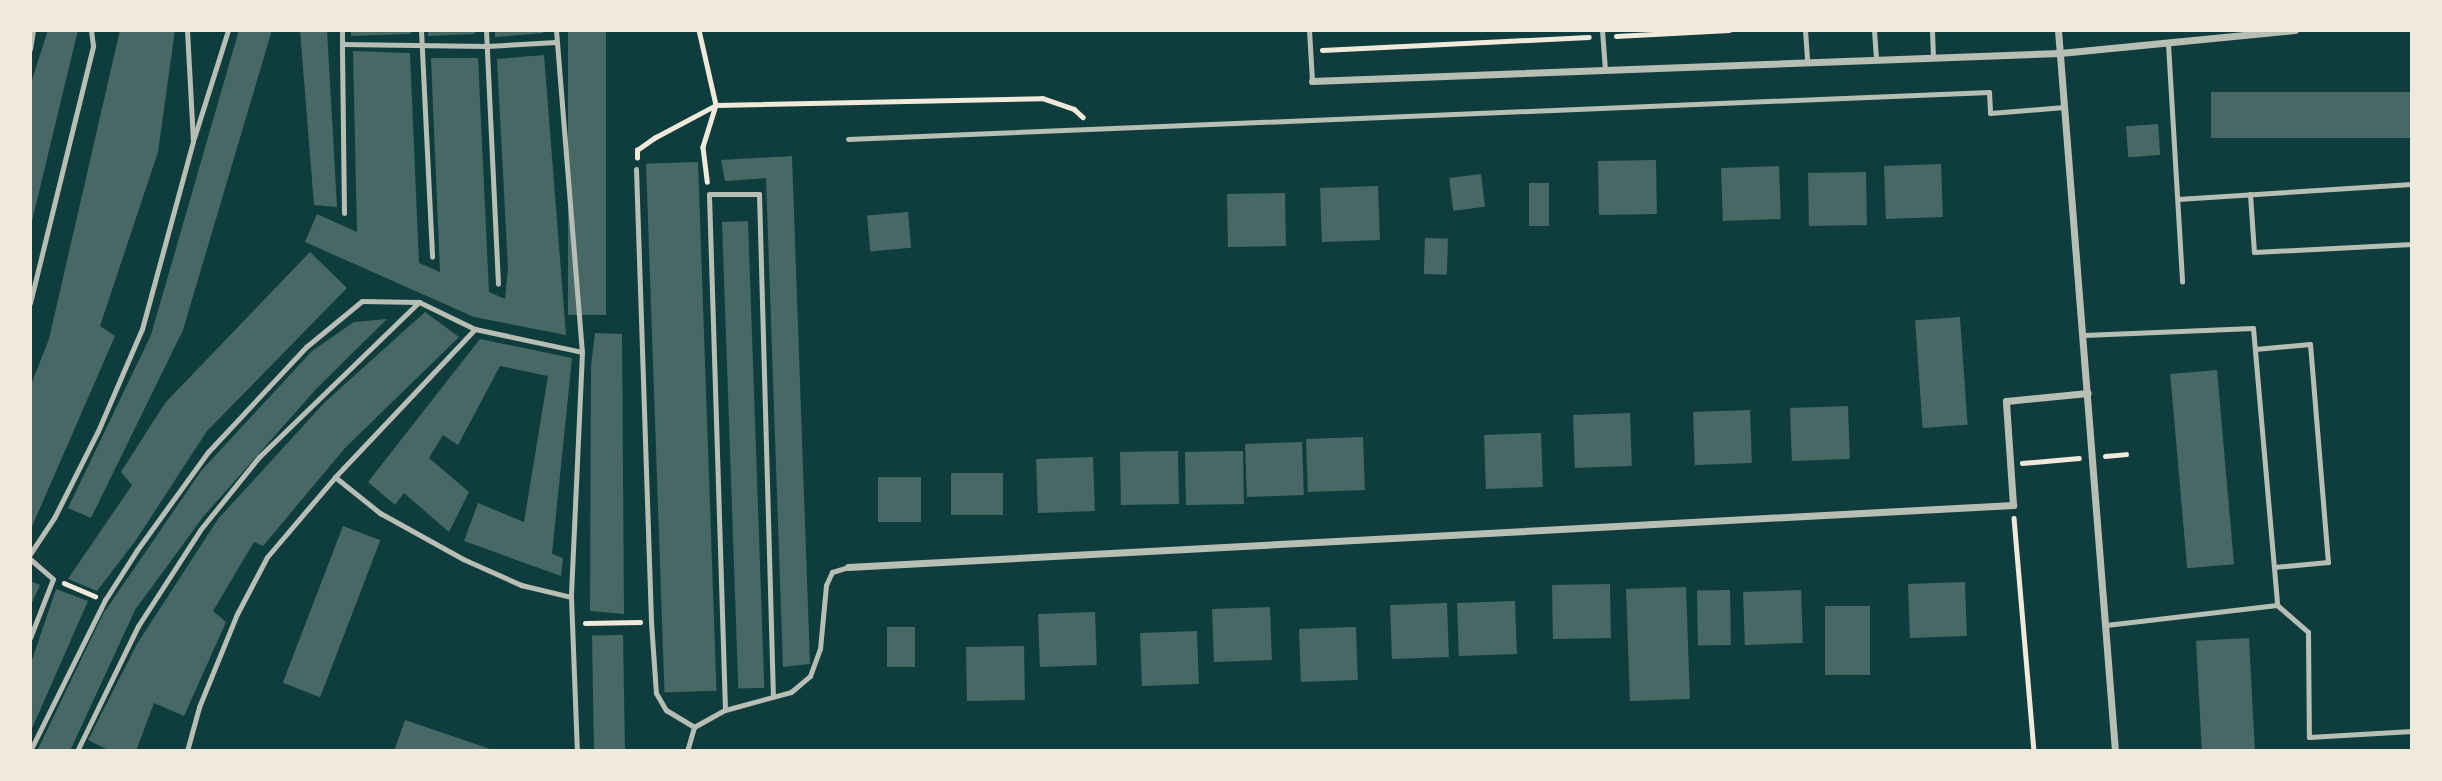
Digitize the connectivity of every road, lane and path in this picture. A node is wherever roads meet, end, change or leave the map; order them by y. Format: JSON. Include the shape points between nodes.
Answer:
{"nodes":[{"id":1,"x":33,"y":30,"type":"edge"},
{"id":2,"x":91,"y":30,"type":"edge"},
{"id":3,"x":187,"y":30,"type":"edge"},
{"id":4,"x":228,"y":30,"type":"edge"},
{"id":5,"x":342,"y":30,"type":"edge"},
{"id":6,"x":421,"y":30,"type":"edge"},
{"id":7,"x":486,"y":30,"type":"edge"},
{"id":8,"x":555,"y":30,"type":"edge"},
{"id":9,"x":699,"y":30,"type":"edge"},
{"id":10,"x":1310,"y":30,"type":"edge"},
{"id":11,"x":1729,"y":30,"type":"edge"},
{"id":12,"x":1805,"y":30,"type":"edge"},
{"id":13,"x":1874,"y":30,"type":"edge"},
{"id":14,"x":1932,"y":30,"type":"edge"},
{"id":15,"x":2058,"y":30,"type":"edge"},
{"id":16,"x":2295,"y":30,"type":"edge"},
{"id":17,"x":1602,"y":33,"type":"edge"},
{"id":18,"x":556,"y":42,"type":"junction"},
{"id":19,"x":342,"y":44,"type":"junction"},
{"id":20,"x":2168,"y":44,"type":"junction"},
{"id":21,"x":422,"y":45,"type":"junction"},
{"id":22,"x":487,"y":46,"type":"junction"},
{"id":23,"x":30,"y":48,"type":"edge"},
{"id":24,"x":1311,"y":50,"type":"junction"},
{"id":25,"x":2060,"y":53,"type":"junction"},
{"id":26,"x":1933,"y":57,"type":"junction"},
{"id":27,"x":1876,"y":60,"type":"junction"},
{"id":28,"x":1807,"y":62,"type":"junction"},
{"id":29,"x":1605,"y":70,"type":"junction"},
{"id":30,"x":1312,"y":81,"type":"joint"},
{"id":31,"x":716,"y":105,"type":"junction"},
{"id":32,"x":2064,"y":107,"type":"junction"},
{"id":33,"x":1098,"y":129,"type":"junction"},
{"id":34,"x":848,"y":139,"type":"dead end"},
{"id":35,"x":193,"y":141,"type":"junction"},
{"id":36,"x":636,"y":169,"type":"joint"},
{"id":37,"x":2412,"y":184,"type":"edge"},
{"id":38,"x":709,"y":194,"type":"junction"},
{"id":39,"x":2250,"y":194,"type":"junction"},
{"id":40,"x":2178,"y":199,"type":"junction"},
{"id":41,"x":344,"y":213,"type":"dead end"},
{"id":42,"x":2412,"y":244,"type":"edge"},
{"id":43,"x":432,"y":257,"type":"dead end"},
{"id":44,"x":2182,"y":282,"type":"dead end"},
{"id":45,"x":498,"y":284,"type":"dead end"},
{"id":46,"x":419,"y":302,"type":"junction"},
{"id":47,"x":30,"y":303,"type":"edge"},
{"id":48,"x":475,"y":329,"type":"junction"},
{"id":49,"x":2084,"y":335,"type":"junction"},
{"id":50,"x":2255,"y":349,"type":"junction"},
{"id":51,"x":582,"y":352,"type":"junction"},
{"id":52,"x":2088,"y":393,"type":"junction"},
{"id":53,"x":2126,"y":454,"type":"dead end"},
{"id":54,"x":2092,"y":457,"type":"junction"},
{"id":55,"x":2010,"y":464,"type":"junction"},
{"id":56,"x":335,"y":478,"type":"junction"},
{"id":57,"x":2012,"y":505,"type":"junction"},
{"id":58,"x":30,"y":556,"type":"edge"},
{"id":59,"x":848,"y":567,"type":"joint"},
{"id":60,"x":2274,"y":567,"type":"junction"},
{"id":61,"x":53,"y":579,"type":"junction"},
{"id":62,"x":572,"y":597,"type":"junction"},
{"id":63,"x":105,"y":600,"type":"junction"},
{"id":64,"x":2277,"y":605,"type":"junction"},
{"id":65,"x":651,"y":622,"type":"junction"},
{"id":66,"x":573,"y":624,"type":"junction"},
{"id":67,"x":2106,"y":625,"type":"junction"},
{"id":68,"x":30,"y":638,"type":"edge"},
{"id":69,"x":772,"y":697,"type":"junction"},
{"id":70,"x":725,"y":710,"type":"junction"},
{"id":71,"x":694,"y":727,"type":"junction"},
{"id":72,"x":2412,"y":731,"type":"edge"},
{"id":73,"x":30,"y":751,"type":"edge"},
{"id":74,"x":77,"y":751,"type":"edge"},
{"id":75,"x":187,"y":751,"type":"edge"},
{"id":76,"x":577,"y":751,"type":"edge"},
{"id":77,"x":687,"y":751,"type":"edge"},
{"id":78,"x":2034,"y":751,"type":"edge"},
{"id":79,"x":2115,"y":751,"type":"edge"}],
"edges":[{"from":1,"to":23,"type":"lane"},
{"from":2,"to":47,"type":"lane","via":[[93,46]]},
{"from":3,"to":35,"type":"lane"},
{"from":4,"to":35,"type":"lane"},
{"from":5,"to":19,"type":"lane"},
{"from":6,"to":21,"type":"lane"},
{"from":7,"to":22,"type":"lane"},
{"from":8,"to":18,"type":"lane"},
{"from":9,"to":31,"type":"path"},
{"from":10,"to":24,"type":"lane"},
{"from":11,"to":17,"type":"path"},
{"from":12,"to":28,"type":"lane"},
{"from":13,"to":27,"type":"lane"},
{"from":14,"to":26,"type":"lane"},
{"from":15,"to":25,"type":"street"},
{"from":16,"to":20,"type":"street"},
{"from":17,"to":24,"type":"path"},
{"from":17,"to":29,"type":"lane"},
{"from":18,"to":22,"type":"lane"},
{"from":18,"to":51,"type":"lane"},
{"from":19,"to":21,"type":"lane"},
{"from":19,"to":41,"type":"lane"},
{"from":20,"to":25,"type":"street"},
{"from":20,"to":40,"type":"lane"},
{"from":21,"to":22,"type":"lane"},
{"from":21,"to":43,"type":"lane"},
{"from":22,"to":45,"type":"lane"},
{"from":24,"to":30,"type":"lane"},
{"from":25,"to":26,"type":"street"},
{"from":25,"to":32,"type":"street"},
{"from":26,"to":27,"type":"street"},
{"from":27,"to":28,"type":"street"},
{"from":28,"to":29,"type":"street"},
{"from":29,"to":30,"type":"street"},
{"from":31,"to":33,"type":"path","via":[[1042,98],[1074,109]]},
{"from":31,"to":36,"type":"path","via":[[637,150]]},
{"from":31,"to":38,"type":"path","via":[[703,147]]},
{"from":32,"to":33,"type":"lane","via":[[1990,113],[1989,92]]},
{"from":32,"to":49,"type":"street"},
{"from":33,"to":34,"type":"lane"},
{"from":35,"to":58,"type":"lane","via":[[142,329],[85,456]]},
{"from":36,"to":65,"type":"lane"},
{"from":37,"to":39,"type":"lane"},
{"from":38,"to":69,"type":"lane","via":[[758,194]]},
{"from":38,"to":70,"type":"lane"},
{"from":39,"to":40,"type":"lane"},
{"from":39,"to":42,"type":"lane","via":[[2254,252]]},
{"from":40,"to":44,"type":"lane"},
{"from":46,"to":48,"type":"lane"},
{"from":46,"to":63,"type":"lane","via":[[362,301],[306,347],[208,452]]},
{"from":46,"to":74,"type":"lane","via":[[260,457],[200,530],[138,626]]},
{"from":48,"to":51,"type":"lane"},
{"from":48,"to":56,"type":"lane"},
{"from":49,"to":50,"type":"lane","via":[[2253,328]]},
{"from":49,"to":52,"type":"street"},
{"from":50,"to":60,"type":"lane"},
{"from":50,"to":60,"type":"lane","via":[[2310,345],[2328,562]]},
{"from":51,"to":62,"type":"lane"},
{"from":52,"to":54,"type":"street"},
{"from":52,"to":55,"type":"street","via":[[2006,401]]},
{"from":53,"to":54,"type":"path"},
{"from":54,"to":55,"type":"path"},
{"from":54,"to":67,"type":"street"},
{"from":55,"to":57,"type":"street"},
{"from":56,"to":62,"type":"lane","via":[[380,513],[463,559],[521,585]]},
{"from":56,"to":75,"type":"lane","via":[[267,557],[237,614],[199,707]]},
{"from":57,"to":59,"type":"street"},
{"from":57,"to":78,"type":"path"},
{"from":58,"to":61,"type":"lane"},
{"from":59,"to":69,"type":"lane","via":[[832,572],[826,585],[820,649],[810,676],[790,692]]},
{"from":60,"to":64,"type":"lane"},
{"from":61,"to":63,"type":"path"},
{"from":61,"to":68,"type":"lane"},
{"from":62,"to":66,"type":"lane"},
{"from":63,"to":73,"type":"lane"},
{"from":64,"to":67,"type":"lane"},
{"from":64,"to":72,"type":"lane","via":[[2308,632],[2309,737]]},
{"from":65,"to":66,"type":"path"},
{"from":65,"to":71,"type":"lane","via":[[656,693],[666,710]]},
{"from":66,"to":76,"type":"lane"},
{"from":67,"to":79,"type":"street"},
{"from":69,"to":70,"type":"lane"},
{"from":70,"to":71,"type":"lane"},
{"from":71,"to":77,"type":"lane"}]}
